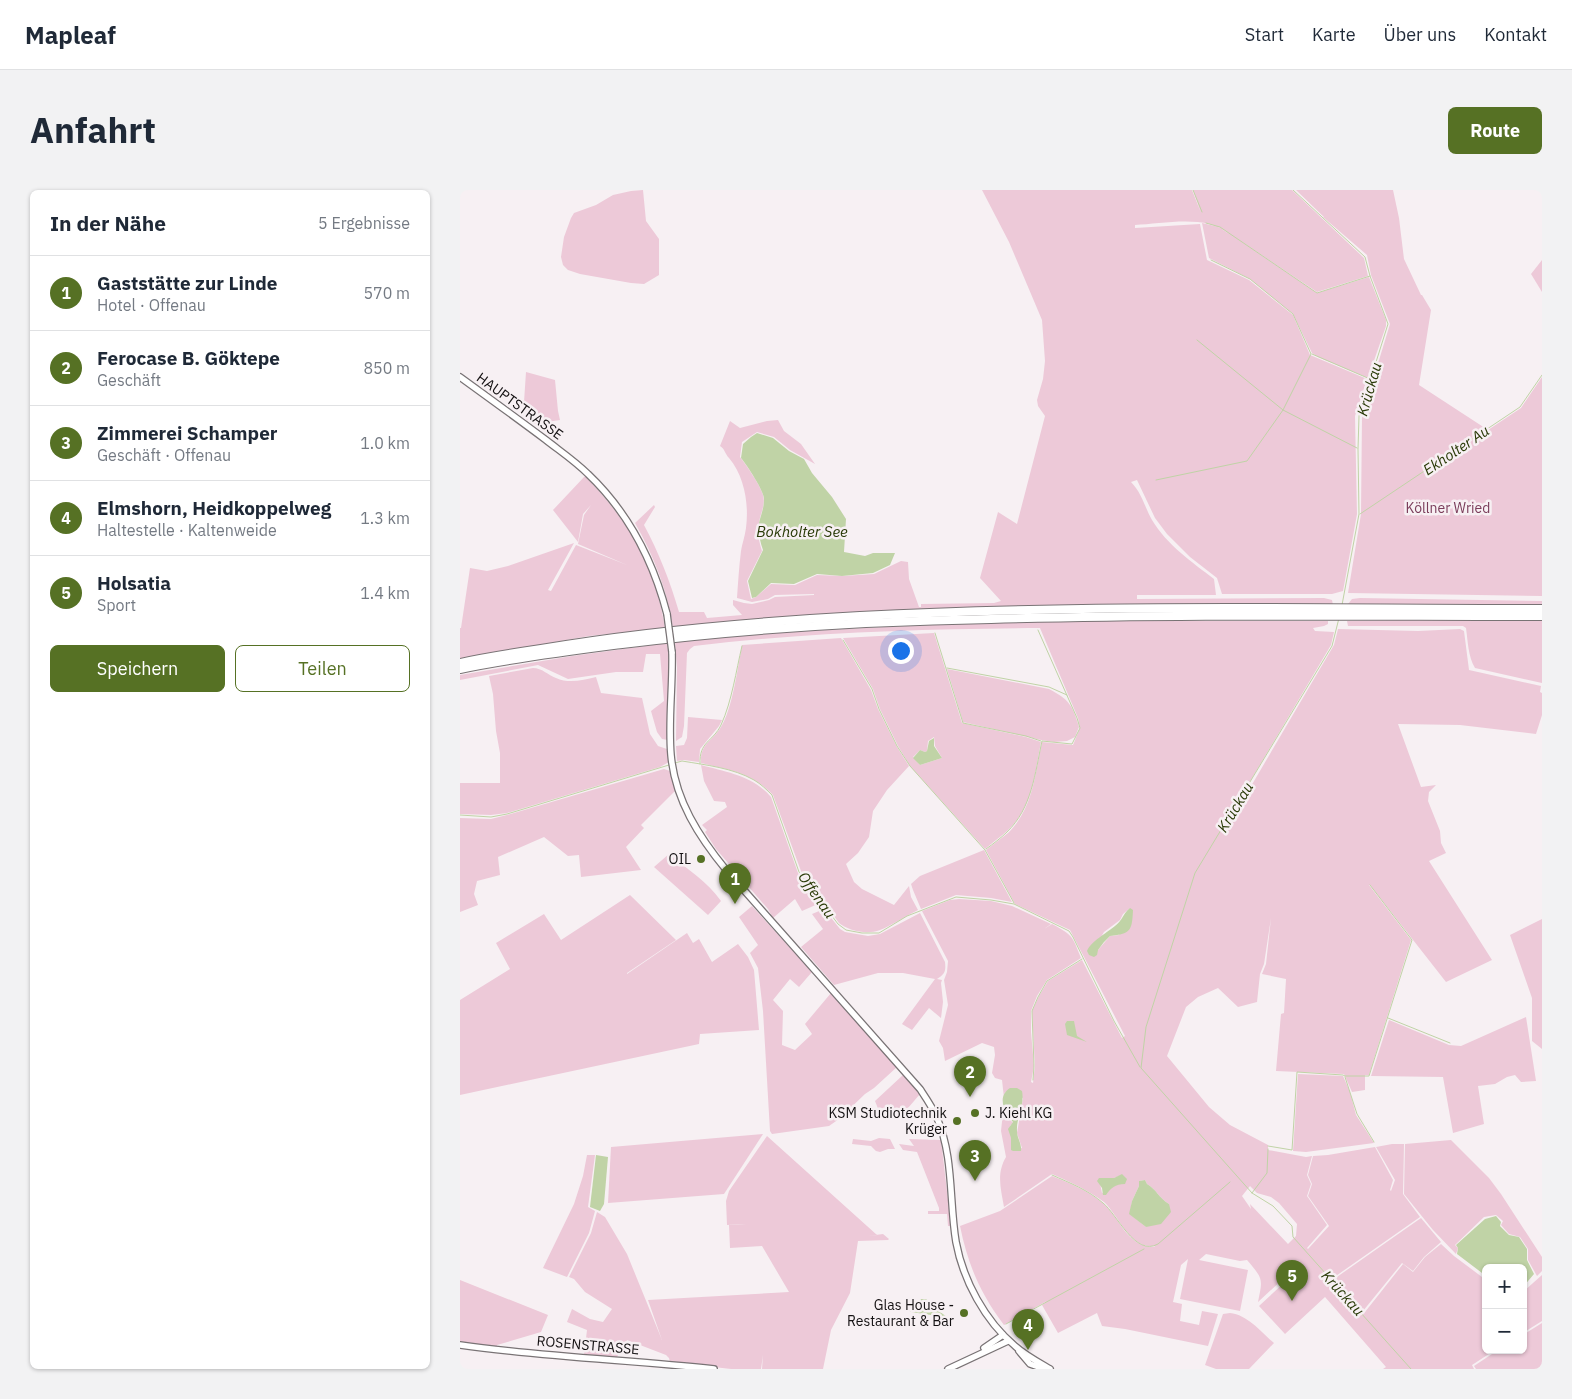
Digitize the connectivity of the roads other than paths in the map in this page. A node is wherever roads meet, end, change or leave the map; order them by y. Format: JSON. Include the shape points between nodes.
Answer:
{"nodes":[{"id":1,"x":460,"y":377,"type":"edge"},
{"id":2,"x":1542,"y":609,"type":"edge"},
{"id":3,"x":1321,"y":612,"type":"junction"},
{"id":4,"x":1542,"y":616,"type":"edge"},
{"id":5,"x":460,"y":663,"type":"edge"},
{"id":6,"x":460,"y":669,"type":"edge"},
{"id":7,"x":1003,"y":1335,"type":"junction"},
{"id":8,"x":1008,"y":1340,"type":"junction"},
{"id":9,"x":460,"y":1345,"type":"edge"},
{"id":10,"x":1016,"y":1348,"type":"junction"},
{"id":11,"x":972,"y":1357,"type":"junction"},
{"id":12,"x":714,"y":1369,"type":"edge"},
{"id":13,"x":948,"y":1369,"type":"edge"},
{"id":14,"x":1045,"y":1369,"type":"edge"},
{"id":15,"x":1050,"y":1369,"type":"edge"}],
"edges":[{"from":1,"to":7,"type":"main road","name":"HAUPTSTRASSE","bridge":true,"via":[[588,474],[630,525],[656,576],[667,614],[672,652],[671,756],[685,809],[717,859],[920,1089],[931,1106],[944,1140],[960,1259],[977,1298]]},
{"from":2,"to":3,"type":"highway","via":[[1349,609]]},
{"from":3,"to":4,"type":"highway","via":[[1355,616]]},
{"from":3,"to":5,"type":"highway","via":[[995,611],[797,620],[691,628]]},
{"from":3,"to":6,"type":"highway","via":[[799,626],[691,635]]},
{"from":7,"to":8,"type":"main road"},
{"from":7,"to":11,"type":"main road"},
{"from":8,"to":10,"type":"main road"},
{"from":8,"to":11,"type":"main road"},
{"from":9,"to":12,"type":"main road","name":"ROSENSTRASSE"},
{"from":10,"to":14,"type":"main road","via":[[1030,1364]]},
{"from":10,"to":15,"type":"main road"},
{"from":11,"to":13,"type":"main road"}]}
